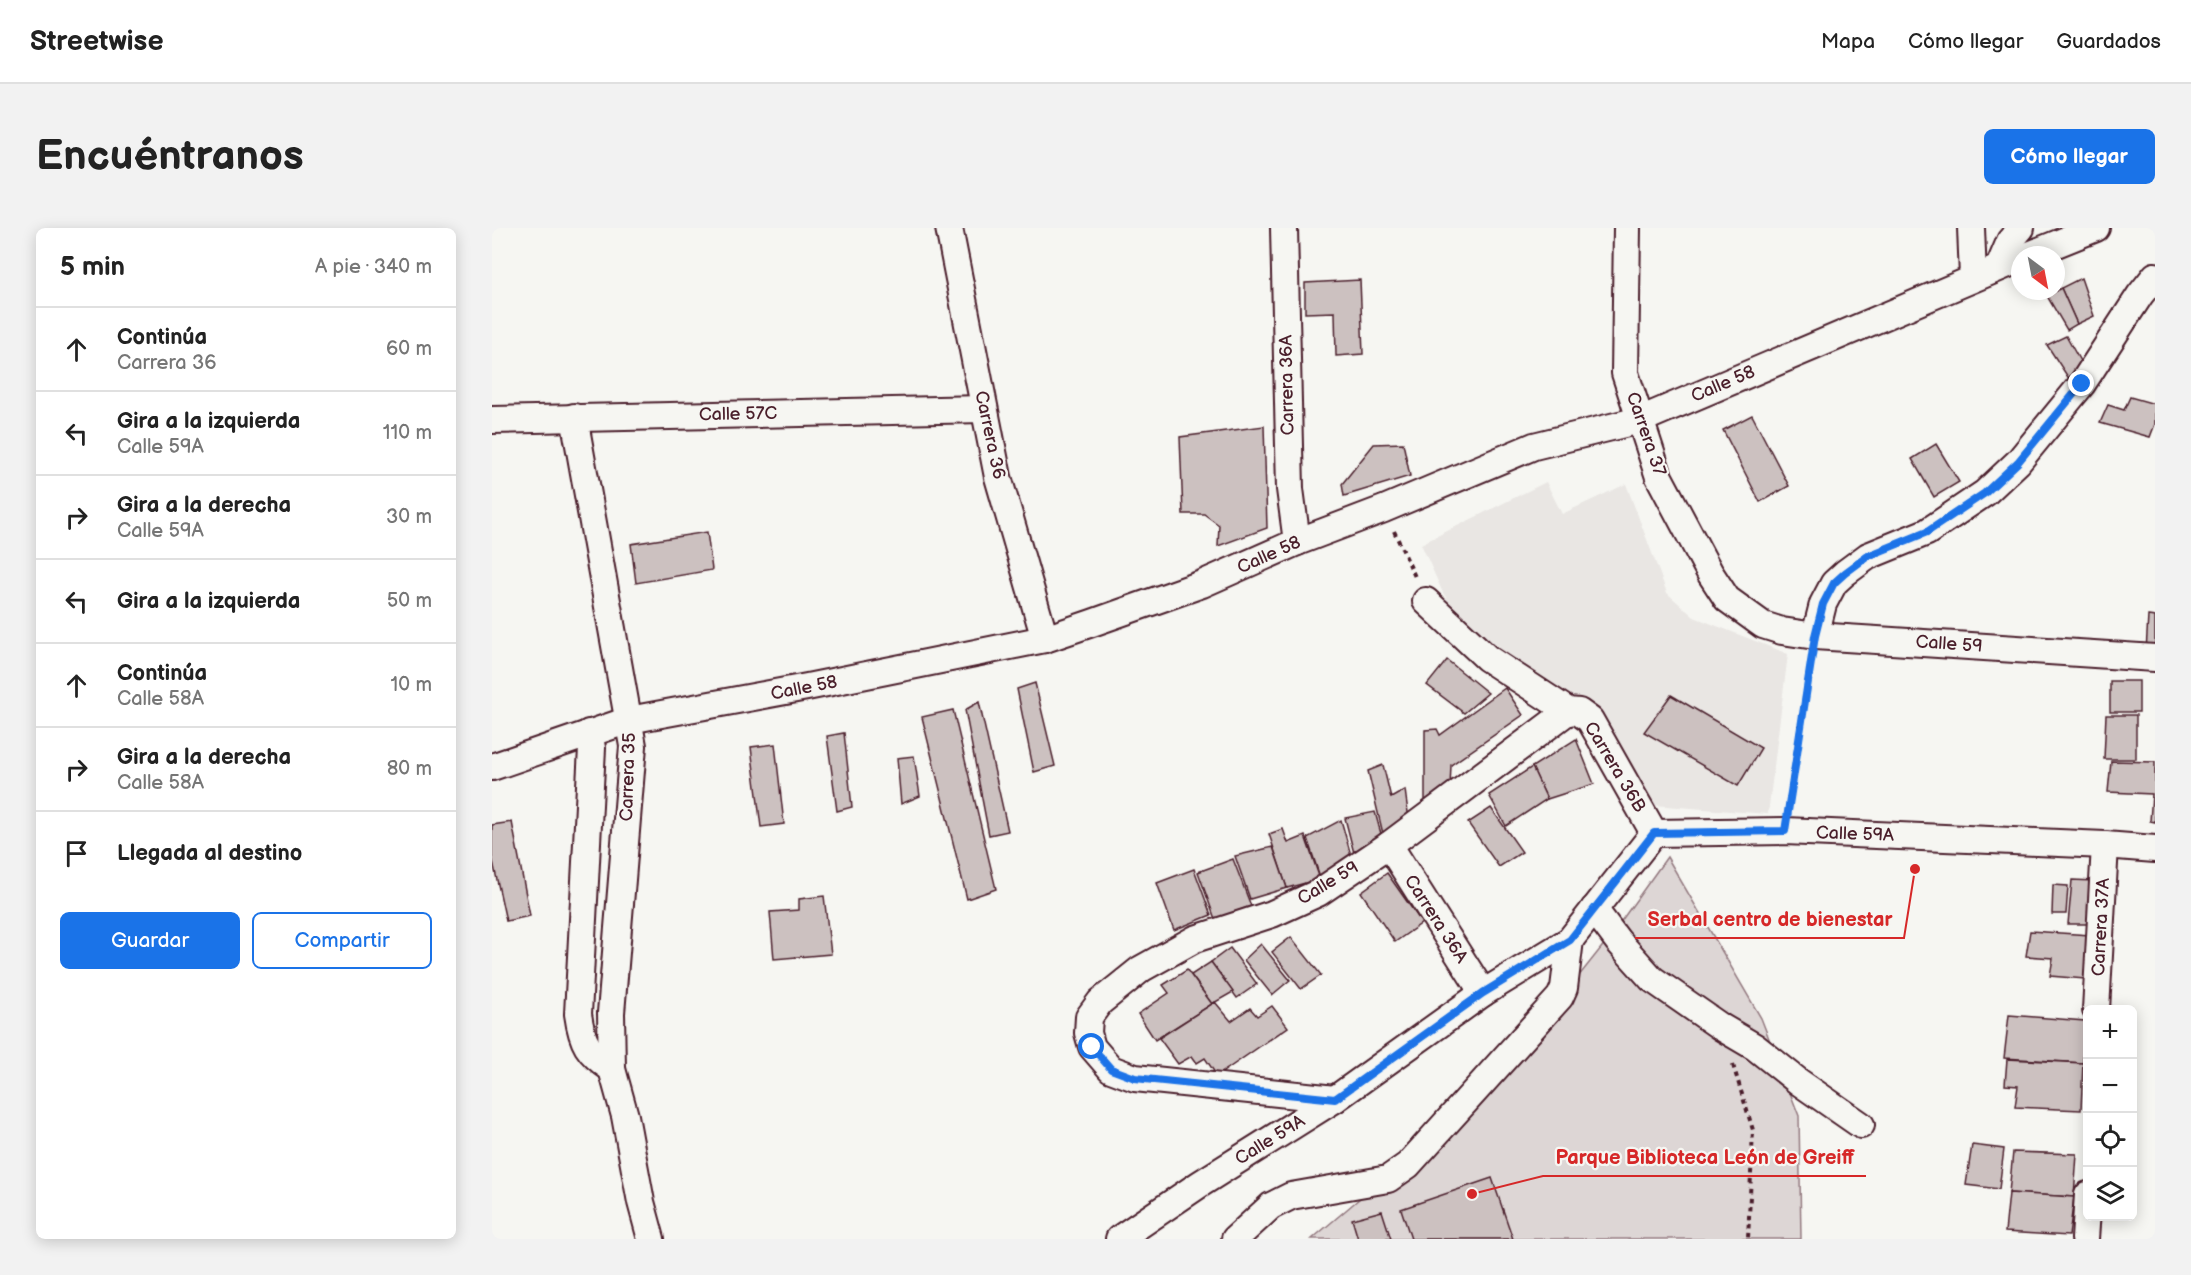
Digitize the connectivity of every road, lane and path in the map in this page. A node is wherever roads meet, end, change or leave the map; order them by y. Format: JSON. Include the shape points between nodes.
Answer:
{"nodes":[{"id":1,"x":949,"y":228,"type":"edge"},
{"id":2,"x":1284,"y":228,"type":"edge"},
{"id":3,"x":1627,"y":228,"type":"edge"},
{"id":4,"x":1971,"y":228,"type":"edge"},
{"id":5,"x":2021,"y":228,"type":"edge"},
{"id":6,"x":2096,"y":228,"type":"edge"},
{"id":7,"x":2051,"y":246,"type":"edge"},
{"id":8,"x":2009,"y":263,"type":"edge"},
{"id":9,"x":2155,"y":276,"type":"edge"},
{"id":10,"x":1973,"y":278,"type":"junction"},
{"id":11,"x":984,"y":409,"type":"junction"},
{"id":12,"x":574,"y":417,"type":"junction"},
{"id":13,"x":492,"y":420,"type":"edge"},
{"id":14,"x":1640,"y":420,"type":"junction"},
{"id":15,"x":1384,"y":509,"type":"junction"},
{"id":16,"x":1297,"y":542,"type":"junction"},
{"id":17,"x":1426,"y":601,"type":"joint"},
{"id":18,"x":1747,"y":614,"type":"joint"},
{"id":19,"x":1815,"y":636,"type":"junction"},
{"id":20,"x":1045,"y":639,"type":"junction"},
{"id":21,"x":2155,"y":657,"type":"edge"},
{"id":22,"x":1568,"y":711,"type":"junction"},
{"id":23,"x":629,"y":720,"type":"junction"},
{"id":24,"x":589,"y":733,"type":"junction"},
{"id":25,"x":492,"y":767,"type":"edge"},
{"id":26,"x":1785,"y":831,"type":"junction"},
{"id":27,"x":1654,"y":833,"type":"junction"},
{"id":28,"x":1389,"y":845,"type":"junction"},
{"id":29,"x":2104,"y":845,"type":"junction"},
{"id":30,"x":2155,"y":849,"type":"edge"},
{"id":31,"x":1594,"y":909,"type":"junction"},
{"id":32,"x":1570,"y":940,"type":"junction"},
{"id":33,"x":1483,"y":993,"type":"junction"},
{"id":34,"x":2097,"y":1005,"type":"edge"},
{"id":35,"x":1721,"y":1027,"type":"junction"},
{"id":36,"x":612,"y":1070,"type":"junction"},
{"id":37,"x":1335,"y":1099,"type":"junction"},
{"id":38,"x":1861,"y":1125,"type":"dead end"},
{"id":39,"x":2086,"y":1221,"type":"edge"},
{"id":40,"x":651,"y":1239,"type":"edge"},
{"id":41,"x":1119,"y":1239,"type":"edge"},
{"id":42,"x":1235,"y":1239,"type":"edge"},
{"id":43,"x":1748,"y":1239,"type":"edge"},
{"id":44,"x":2085,"y":1239,"type":"edge"}],
"edges":[{"from":1,"to":11,"type":"street","name":"Carrera 36"},
{"from":2,"to":16,"type":"street","name":"Carrera 36A","via":[[1290,489]]},
{"from":3,"to":14,"type":"street","name":"Carrera 37","via":[[1625,373]]},
{"from":4,"to":10,"type":"street"},
{"from":5,"to":8,"type":"street","via":[[2010,241]]},
{"from":6,"to":7,"type":"street"},
{"from":8,"to":10,"type":"street","name":"Calle 58"},
{"from":9,"to":19,"type":"street","via":[[2082,384],[2018,462],[1985,493],[1927,532],[1868,556],[1845,573],[1834,583],[1823,604]]},
{"from":10,"to":14,"type":"street","name":"Calle 58"},
{"from":11,"to":12,"type":"street","name":"Calle 57C"},
{"from":11,"to":20,"type":"street","name":"Carrera 36","via":[[998,477]]},
{"from":12,"to":13,"type":"street","name":"Calle 57C"},
{"from":12,"to":23,"type":"street","name":"Carrera 35"},
{"from":14,"to":15,"type":"street","name":"Calle 58","via":[[1534,446]]},
{"from":14,"to":18,"type":"street","name":"Carrera 37","via":[[1659,477],[1710,573],[1727,598]]},
{"from":15,"to":16,"type":"street","name":"Calle 58"},
{"from":15,"to":17,"type":"path"},
{"from":16,"to":20,"type":"street","name":"Calle 58","via":[[1202,584]]},
{"from":17,"to":22,"type":"street","name":"Carrera 36B","via":[[1487,657]]},
{"from":18,"to":19,"type":"street","name":"Calle 59","via":[[1763,625]]},
{"from":19,"to":21,"type":"street","name":"Calle 59"},
{"from":19,"to":26,"type":"path"},
{"from":20,"to":23,"type":"street","name":"Calle 58"},
{"from":22,"to":27,"type":"street","name":"Carrera 36B","via":[[1579,712],[1590,720]]},
{"from":22,"to":28,"type":"street","name":"Calle 59"},
{"from":23,"to":24,"type":"street","name":"Calle 58"},
{"from":23,"to":36,"type":"street","name":"Carrera 35","via":[[633,746],[611,1013]]},
{"from":24,"to":25,"type":"street","name":"Calle 58"},
{"from":24,"to":36,"type":"street","name":"Carrera 35","via":[[592,748],[578,1014],[587,1049]]},
{"from":26,"to":27,"type":"street","name":"Calle 59A"},
{"from":26,"to":29,"type":"street","name":"Calle 59A"},
{"from":27,"to":31,"type":"street","name":"Calle 59A"},
{"from":28,"to":33,"type":"street","name":"Carrera 36A"},
{"from":28,"to":37,"type":"street","name":"Calle 59","via":[[1318,893],[1272,914],[1195,939],[1142,969],[1100,1002],[1089,1017],[1092,1047],[1111,1069],[1135,1078]]},
{"from":29,"to":30,"type":"street","name":"Calle 59A"},
{"from":29,"to":34,"type":"street","name":"Carrera 37A"},
{"from":31,"to":32,"type":"street","name":"Calle 59A"},
{"from":31,"to":35,"type":"street","via":[[1652,979]]},
{"from":32,"to":33,"type":"street","name":"Calle 59A"},
{"from":32,"to":42,"type":"street","via":[[1560,997],[1408,1165],[1388,1179],[1291,1196],[1271,1206]]},
{"from":33,"to":37,"type":"street","name":"Calle 59A"},
{"from":35,"to":38,"type":"street","via":[[1755,1047]]},
{"from":35,"to":43,"type":"path","via":[[1753,1130]]},
{"from":36,"to":40,"type":"street","name":"Carrera 35"},
{"from":37,"to":41,"type":"street","name":"Calle 59A"},
{"from":39,"to":44,"type":"street"}]}
